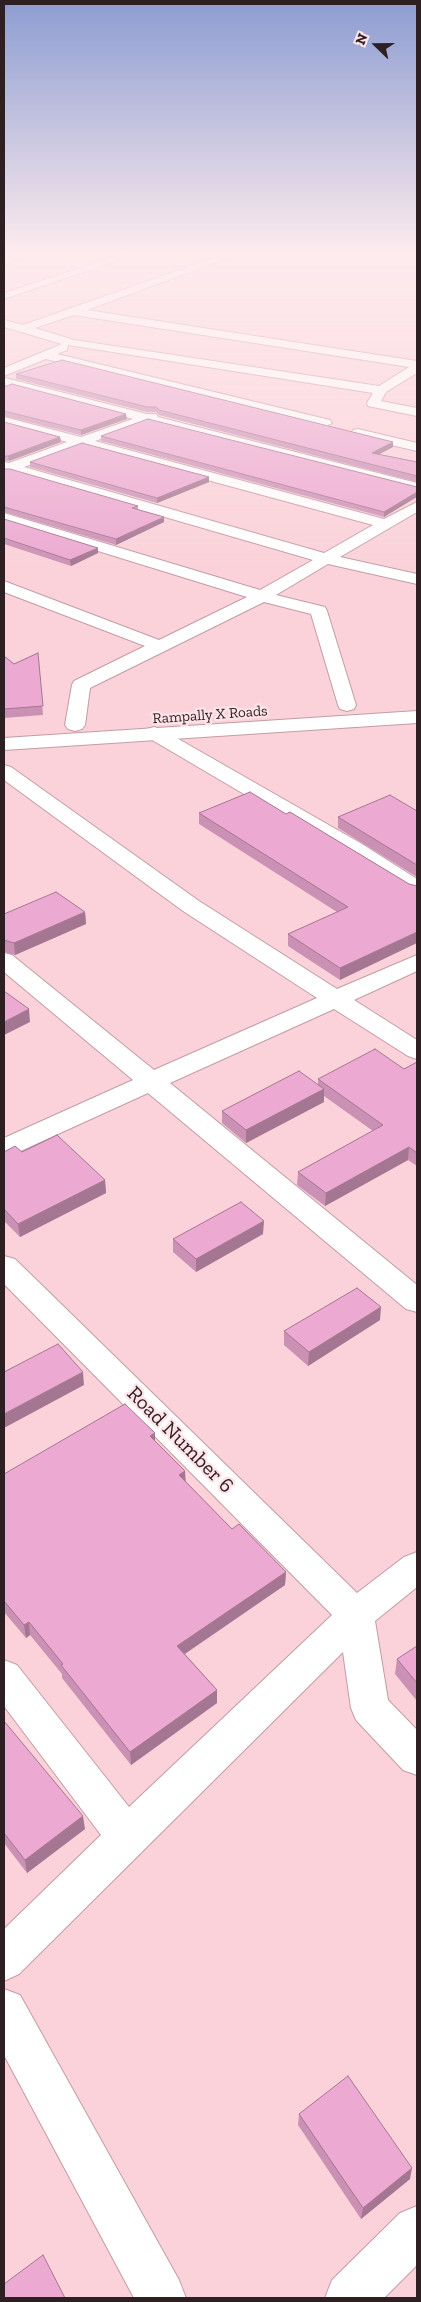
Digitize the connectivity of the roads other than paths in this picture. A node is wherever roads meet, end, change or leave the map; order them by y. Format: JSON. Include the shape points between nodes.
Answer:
{"nodes":[{"id":1,"x":37,"y":358,"type":"edge"},
{"id":2,"x":63,"y":358,"type":"edge"},
{"id":3,"x":173,"y":358,"type":"edge"},
{"id":4,"x":338,"y":358,"type":"edge"},
{"id":5,"x":378,"y":358,"type":"edge"},
{"id":6,"x":417,"y":365,"type":"edge"},
{"id":7,"x":417,"y":368,"type":"edge"},
{"id":8,"x":4,"y":377,"type":"edge"},
{"id":9,"x":306,"y":379,"type":"junction"},
{"id":10,"x":381,"y":390,"type":"junction"},
{"id":11,"x":212,"y":395,"type":"junction"},
{"id":12,"x":184,"y":405,"type":"edge"},
{"id":13,"x":166,"y":412,"type":"edge"},
{"id":14,"x":414,"y":412,"type":"edge"},
{"id":15,"x":148,"y":418,"type":"junction"},
{"id":16,"x":4,"y":421,"type":"edge"},
{"id":17,"x":325,"y":423,"type":"edge"},
{"id":18,"x":417,"y":429,"type":"edge"},
{"id":19,"x":358,"y":433,"type":"edge"},
{"id":20,"x":81,"y":442,"type":"junction"},
{"id":21,"x":417,"y":447,"type":"edge"},
{"id":22,"x":5,"y":468,"type":"edge"},
{"id":23,"x":417,"y":487,"type":"edge"},
{"id":24,"x":417,"y":506,"type":"edge"},
{"id":25,"x":4,"y":517,"type":"edge"},
{"id":26,"x":386,"y":524,"type":"junction"},
{"id":27,"x":327,"y":559,"type":"junction"},
{"id":28,"x":417,"y":579,"type":"edge"},
{"id":29,"x":4,"y":586,"type":"edge"},
{"id":30,"x":262,"y":596,"type":"junction"},
{"id":31,"x":160,"y":646,"type":"junction"},
{"id":32,"x":417,"y":703,"type":"edge"},
{"id":33,"x":347,"y":706,"type":"junction"},
{"id":34,"x":417,"y":717,"type":"edge"},
{"id":35,"x":75,"y":725,"type":"junction"},
{"id":36,"x":4,"y":730,"type":"edge"},
{"id":37,"x":154,"y":733,"type":"junction"},
{"id":38,"x":4,"y":744,"type":"edge"},
{"id":39,"x":4,"y":771,"type":"edge"},
{"id":40,"x":417,"y":889,"type":"edge"},
{"id":41,"x":4,"y":960,"type":"edge"},
{"id":42,"x":417,"y":962,"type":"edge"},
{"id":43,"x":335,"y":1000,"type":"junction"},
{"id":44,"x":417,"y":1052,"type":"edge"},
{"id":45,"x":152,"y":1083,"type":"junction"},
{"id":46,"x":4,"y":1148,"type":"edge"},
{"id":47,"x":4,"y":1266,"type":"edge"},
{"id":48,"x":417,"y":1301,"type":"edge"},
{"id":49,"x":417,"y":1567,"type":"edge"},
{"id":50,"x":356,"y":1614,"type":"junction"},
{"id":51,"x":4,"y":1677,"type":"edge"},
{"id":52,"x":417,"y":1757,"type":"edge"},
{"id":53,"x":126,"y":1836,"type":"junction"},
{"id":54,"x":4,"y":1959,"type":"edge"},
{"id":55,"x":4,"y":2011,"type":"edge"},
{"id":56,"x":417,"y":2230,"type":"edge"},
{"id":57,"x":161,"y":2298,"type":"edge"},
{"id":58,"x":350,"y":2298,"type":"edge"}],
"edges":[{"from":1,"to":8,"type":"street"},
{"from":2,"to":11,"type":"street"},
{"from":3,"to":9,"type":"street"},
{"from":4,"to":9,"type":"street"},
{"from":5,"to":6,"type":"street"},
{"from":7,"to":10,"type":"street"},
{"from":8,"to":15,"type":"street"},
{"from":9,"to":10,"type":"street"},
{"from":10,"to":14,"type":"street","via":[[373,402]]},
{"from":11,"to":12,"type":"street"},
{"from":11,"to":17,"type":"street"},
{"from":13,"to":15,"type":"street"},
{"from":14,"to":18,"type":"street"},
{"from":15,"to":20,"type":"street"},
{"from":15,"to":23,"type":"street"},
{"from":16,"to":20,"type":"street"},
{"from":19,"to":21,"type":"street"},
{"from":20,"to":22,"type":"street"},
{"from":20,"to":26,"type":"street"},
{"from":22,"to":27,"type":"street"},
{"from":24,"to":26,"type":"street"},
{"from":25,"to":30,"type":"street"},
{"from":26,"to":27,"type":"street"},
{"from":27,"to":28,"type":"street"},
{"from":27,"to":30,"type":"street"},
{"from":29,"to":31,"type":"street"},
{"from":30,"to":31,"type":"street"},
{"from":30,"to":33,"type":"street","via":[[319,610]]},
{"from":31,"to":35,"type":"street","via":[[80,685]]},
{"from":32,"to":33,"type":"street","name":"Rampally X Roads"},
{"from":33,"to":35,"type":"street","name":"Rampally X Roads"},
{"from":34,"to":37,"type":"street"},
{"from":35,"to":36,"type":"street","name":"Rampally X Roads"},
{"from":37,"to":38,"type":"street"},
{"from":37,"to":40,"type":"street"},
{"from":39,"to":43,"type":"street","via":[[191,906]]},
{"from":41,"to":45,"type":"street"},
{"from":42,"to":43,"type":"street"},
{"from":43,"to":44,"type":"street"},
{"from":43,"to":45,"type":"street"},
{"from":45,"to":46,"type":"street"},
{"from":45,"to":48,"type":"street"},
{"from":47,"to":50,"type":"street","name":"Road Number 6"},
{"from":49,"to":50,"type":"street"},
{"from":50,"to":52,"type":"street","via":[[370,1708]]},
{"from":50,"to":53,"type":"street"},
{"from":51,"to":53,"type":"street"},
{"from":53,"to":54,"type":"street"},
{"from":55,"to":57,"type":"street"},
{"from":56,"to":58,"type":"street"}]}
